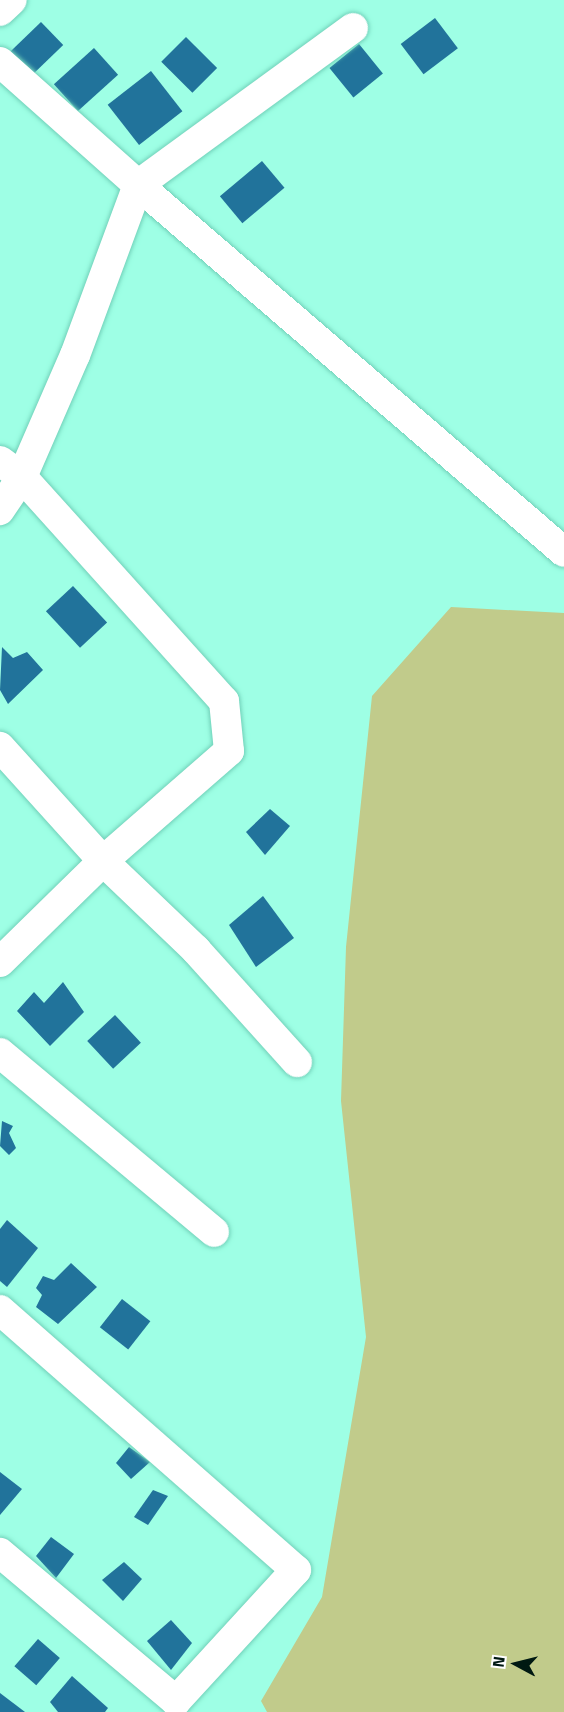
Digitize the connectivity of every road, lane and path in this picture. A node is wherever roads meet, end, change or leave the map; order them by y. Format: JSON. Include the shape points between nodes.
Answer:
{"nodes":[{"id":1,"x":12,"y":0,"type":"edge"},
{"id":2,"x":0,"y":11,"type":"edge"},
{"id":3,"x":353,"y":28,"type":"dead end"},
{"id":4,"x":0,"y":62,"type":"edge"},
{"id":5,"x":138,"y":185,"type":"junction"},
{"id":6,"x":11,"y":469,"type":"edge"},
{"id":7,"x":0,"y":510,"type":"edge"},
{"id":8,"x":564,"y":552,"type":"edge"},
{"id":9,"x":0,"y":747,"type":"edge"},
{"id":10,"x":103,"y":861,"type":"junction"},
{"id":11,"x":0,"y":962,"type":"edge"},
{"id":12,"x":0,"y":1053,"type":"edge"},
{"id":13,"x":297,"y":1062,"type":"dead end"},
{"id":14,"x":214,"y":1232,"type":"dead end"},
{"id":15,"x":0,"y":1310,"type":"edge"},
{"id":16,"x":0,"y":1553,"type":"edge"},
{"id":17,"x":182,"y":1707,"type":"edge"}],
"edges":[{"from":1,"to":2,"type":"street"},
{"from":3,"to":5,"type":"street"},
{"from":4,"to":5,"type":"street"},
{"from":5,"to":6,"type":"street","via":[[75,355]]},
{"from":5,"to":8,"type":"street"},
{"from":6,"to":7,"type":"street"},
{"from":6,"to":10,"type":"street","via":[[224,701],[229,751]]},
{"from":9,"to":10,"type":"street"},
{"from":10,"to":11,"type":"street"},
{"from":10,"to":13,"type":"street","via":[[196,950]]},
{"from":12,"to":14,"type":"street"},
{"from":15,"to":17,"type":"street","via":[[296,1570]]},
{"from":16,"to":17,"type":"street"}]}
